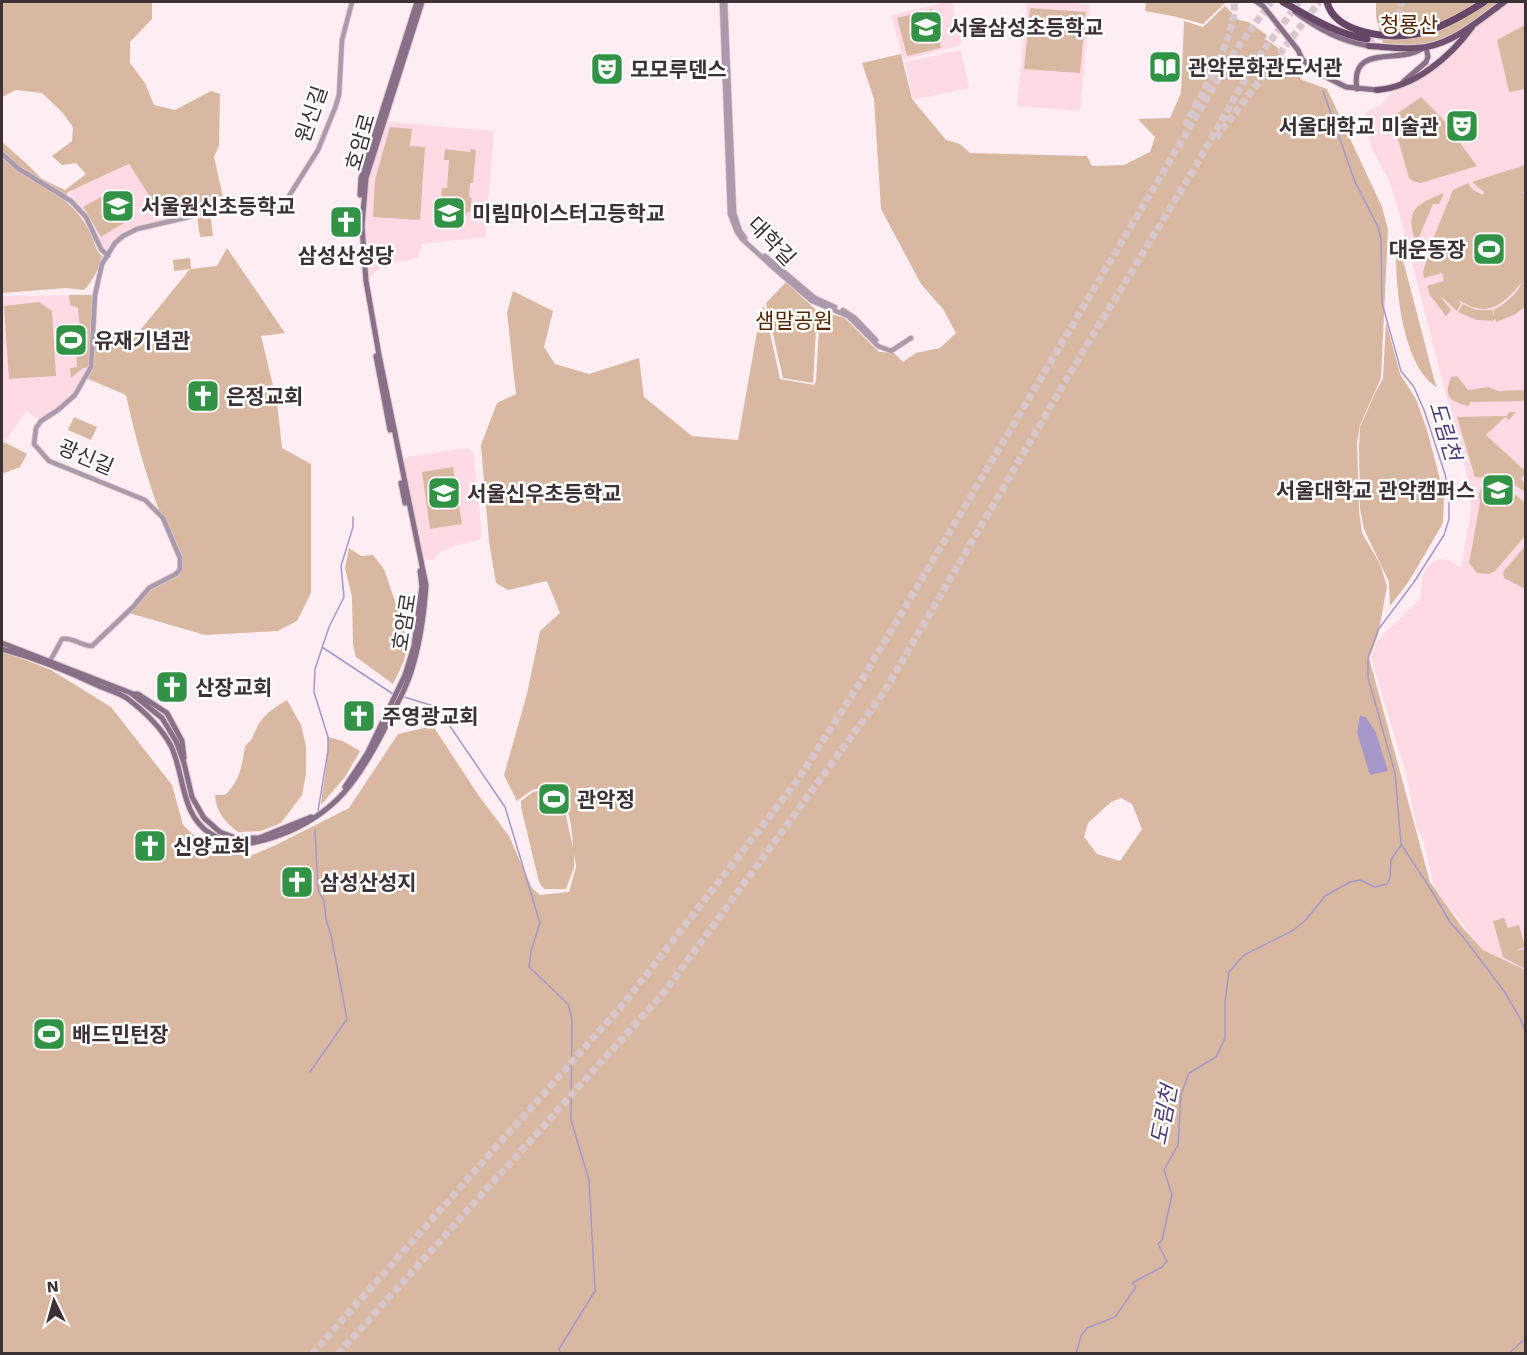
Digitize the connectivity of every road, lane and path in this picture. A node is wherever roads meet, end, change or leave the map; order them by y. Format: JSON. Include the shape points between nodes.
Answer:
{"nodes":[{"id":1,"x":352,"y":2,"type":"edge"},
{"id":2,"x":417,"y":2,"type":"edge"},
{"id":3,"x":422,"y":2,"type":"edge"},
{"id":4,"x":724,"y":2,"type":"edge"},
{"id":5,"x":1257,"y":2,"type":"edge"},
{"id":6,"x":1282,"y":2,"type":"edge"},
{"id":7,"x":1327,"y":2,"type":"edge"},
{"id":8,"x":1484,"y":2,"type":"edge"},
{"id":9,"x":1504,"y":2,"type":"edge"},
{"id":10,"x":1474,"y":24,"type":"junction"},
{"id":11,"x":1368,"y":42,"type":"joint"},
{"id":12,"x":1425,"y":47,"type":"junction"},
{"id":13,"x":1397,"y":87,"type":"junction"},
{"id":14,"x":1357,"y":89,"type":"junction"},
{"id":15,"x":1377,"y":90,"type":"joint"},
{"id":16,"x":2,"y":154,"type":"edge"},
{"id":17,"x":290,"y":196,"type":"dead end"},
{"id":18,"x":224,"y":202,"type":"dead end"},
{"id":19,"x":108,"y":256,"type":"junction"},
{"id":20,"x":2,"y":643,"type":"edge"},
{"id":21,"x":2,"y":649,"type":"edge"},
{"id":22,"x":49,"y":663,"type":"junction"},
{"id":23,"x":130,"y":693,"type":"junction"},
{"id":24,"x":167,"y":713,"type":"junction"},
{"id":25,"x":162,"y":718,"type":"junction"},
{"id":26,"x":157,"y":724,"type":"junction"},
{"id":27,"x":184,"y":763,"type":"junction"}],
"edges":[{"from":1,"to":17,"type":"street","name":"원신길","via":[[342,40],[335,108],[318,150]]},
{"from":2,"to":27,"type":"main road","via":[[361,178],[360,201],[363,282],[422,586],[414,646],[405,675],[368,754],[347,785],[307,819],[259,838],[236,838],[220,832],[204,819],[192,797]]},
{"from":3,"to":26,"type":"main road","name":"호암로","via":[[366,178],[362,226],[366,281],[379,355],[426,585],[423,622],[410,677],[350,788],[308,823],[259,843],[231,843],[196,822],[185,798],[179,765]]},
{"from":4,"to":4,"type":"street","name":"대학길","via":[[730,214],[737,232],[812,301],[848,316],[878,346],[891,351],[910,337],[890,348],[880,344],[849,313],[815,298],[740,231],[734,213]]},
{"from":5,"to":14,"type":"main road","via":[[1311,68],[1331,81]]},
{"from":6,"to":11,"type":"highway","via":[[1326,26]]},
{"from":7,"to":8,"type":"highway","via":[[1330,12],[1349,27],[1375,33],[1416,34]]},
{"from":9,"to":10,"type":"main road"},
{"from":10,"to":12,"type":"main road"},
{"from":10,"to":13,"type":"main road","via":[[1438,62]]},
{"from":11,"to":12,"type":"main road"},
{"from":12,"to":13,"type":"main road","via":[[1426,62]]},
{"from":12,"to":14,"type":"main road","via":[[1411,54],[1369,60],[1359,72]]},
{"from":13,"to":15,"type":"main road"},
{"from":14,"to":15,"type":"main road"},
{"from":16,"to":19,"type":"street","via":[[70,201],[86,217]]},
{"from":18,"to":19,"type":"street","name":"광신길","via":[[206,213],[132,232],[115,243]]},
{"from":19,"to":22,"type":"street","name":"광신길","via":[[102,264],[95,295],[92,367],[75,395],[41,421],[34,444],[49,460],[145,500],[163,518],[180,558],[180,569],[168,580],[149,588],[92,646],[62,639]]},
{"from":20,"to":22,"type":"main road"},
{"from":21,"to":22,"type":"main road","name":"호암로"},
{"from":22,"to":23,"type":"main road"},
{"from":22,"to":26,"type":"main road","name":"호암로","via":[[128,699]]},
{"from":23,"to":24,"type":"main road"},
{"from":23,"to":25,"type":"main road"},
{"from":24,"to":25,"type":"main road"},
{"from":24,"to":27,"type":"main road","via":[[182,741]]},
{"from":25,"to":26,"type":"main road"},
{"from":25,"to":27,"type":"main road"}]}
